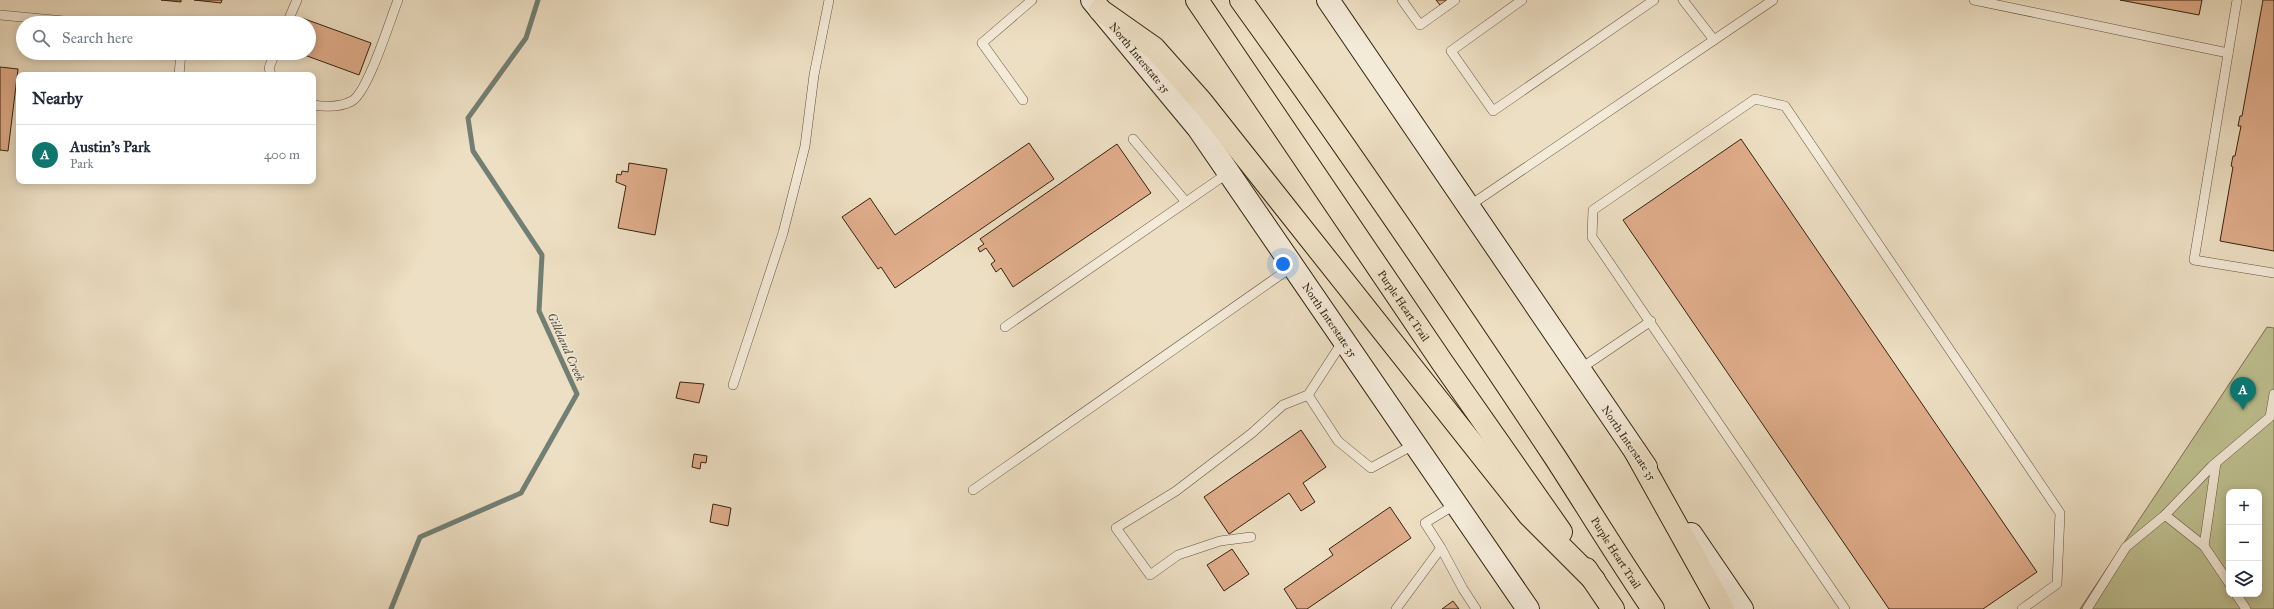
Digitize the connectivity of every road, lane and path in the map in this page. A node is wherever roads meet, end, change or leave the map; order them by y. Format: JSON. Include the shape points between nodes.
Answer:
{"nodes":[{"id":1,"x":297,"y":0,"type":"edge"},
{"id":2,"x":397,"y":0,"type":"edge"},
{"id":3,"x":829,"y":0,"type":"edge"},
{"id":4,"x":1032,"y":0,"type":"edge"},
{"id":5,"x":1197,"y":0,"type":"edge"},
{"id":6,"x":1241,"y":0,"type":"edge"},
{"id":7,"x":1328,"y":0,"type":"edge"},
{"id":8,"x":1402,"y":0,"type":"edge"},
{"id":9,"x":1455,"y":0,"type":"edge"},
{"id":10,"x":1522,"y":0,"type":"edge"},
{"id":11,"x":1654,"y":0,"type":"edge"},
{"id":12,"x":1683,"y":0,"type":"edge"},
{"id":13,"x":1773,"y":0,"type":"edge"},
{"id":14,"x":1974,"y":0,"type":"edge"},
{"id":15,"x":2237,"y":0,"type":"edge"},
{"id":16,"x":1096,"y":5,"type":"edge"},
{"id":17,"x":0,"y":15,"type":"edge"},
{"id":18,"x":290,"y":16,"type":"edge"},
{"id":19,"x":16,"y":17,"type":"edge"},
{"id":20,"x":1714,"y":40,"type":"junction"},
{"id":21,"x":2228,"y":53,"type":"junction"},
{"id":22,"x":180,"y":60,"type":"edge"},
{"id":23,"x":272,"y":60,"type":"edge"},
{"id":24,"x":179,"y":72,"type":"edge"},
{"id":25,"x":270,"y":72,"type":"edge"},
{"id":26,"x":1023,"y":100,"type":"dead end"},
{"id":27,"x":316,"y":105,"type":"edge"},
{"id":28,"x":1133,"y":139,"type":"dead end"},
{"id":29,"x":1228,"y":173,"type":"junction"},
{"id":30,"x":1186,"y":202,"type":"junction"},
{"id":31,"x":1469,"y":206,"type":"junction"},
{"id":32,"x":1293,"y":266,"type":"junction"},
{"id":33,"x":2274,"y":273,"type":"edge"},
{"id":34,"x":1651,"y":321,"type":"junction"},
{"id":35,"x":1005,"y":327,"type":"dead end"},
{"id":36,"x":1344,"y":340,"type":"junction"},
{"id":37,"x":1579,"y":370,"type":"junction"},
{"id":38,"x":733,"y":385,"type":"dead end"},
{"id":39,"x":2274,"y":394,"type":"edge"},
{"id":40,"x":1308,"y":395,"type":"junction"},
{"id":41,"x":1415,"y":444,"type":"junction"},
{"id":42,"x":1635,"y":451,"type":"junction"},
{"id":43,"x":2216,"y":464,"type":"junction"},
{"id":44,"x":973,"y":490,"type":"dead end"},
{"id":45,"x":1456,"y":504,"type":"junction"},
{"id":46,"x":2165,"y":515,"type":"junction"},
{"id":47,"x":1251,"y":537,"type":"dead end"},
{"id":48,"x":2204,"y":546,"type":"junction"},
{"id":49,"x":1442,"y":548,"type":"junction"},
{"id":50,"x":2226,"y":579,"type":"edge"},
{"id":51,"x":1594,"y":580,"type":"junction"},
{"id":52,"x":2238,"y":597,"type":"edge"},
{"id":53,"x":1396,"y":609,"type":"edge"},
{"id":54,"x":1476,"y":609,"type":"edge"},
{"id":55,"x":1528,"y":609,"type":"edge"},
{"id":56,"x":1613,"y":609,"type":"edge"},
{"id":57,"x":1653,"y":609,"type":"edge"},
{"id":58,"x":1723,"y":609,"type":"edge"},
{"id":59,"x":1742,"y":609,"type":"edge"},
{"id":60,"x":1845,"y":609,"type":"edge"},
{"id":61,"x":2022,"y":609,"type":"edge"},
{"id":62,"x":2087,"y":609,"type":"edge"},
{"id":63,"x":2246,"y":609,"type":"edge"}],
"edges":[{"from":1,"to":18,"type":"lane"},
{"from":2,"to":27,"type":"lane","via":[[366,84],[353,101],[329,107]]},
{"from":3,"to":38,"type":"lane","via":[[799,168],[783,233]]},
{"from":4,"to":26,"type":"lane","via":[[982,43]]},
{"from":5,"to":51,"type":"highway","name":"Purple Heart Trail","via":[[1442,362]]},
{"from":6,"to":57,"type":"highway","name":"Purple Heart Trail","via":[[1551,452]]},
{"from":7,"to":31,"type":"main road","name":"North Interstate 35"},
{"from":8,"to":9,"type":"lane","via":[[1420,25]]},
{"from":10,"to":11,"type":"lane","via":[[1450,51],[1493,111]]},
{"from":12,"to":20,"type":"lane"},
{"from":13,"to":20,"type":"lane"},
{"from":14,"to":21,"type":"lane"},
{"from":15,"to":21,"type":"lane"},
{"from":16,"to":29,"type":"main road","name":"North Interstate 35","via":[[1198,128]]},
{"from":16,"to":51,"type":"highway","via":[[1154,48],[1201,100],[1529,515]]},
{"from":17,"to":19,"type":"lane"},
{"from":20,"to":31,"type":"lane"},
{"from":21,"to":33,"type":"lane","via":[[2194,260]]},
{"from":22,"to":24,"type":"lane"},
{"from":23,"to":25,"type":"lane"},
{"from":28,"to":30,"type":"lane"},
{"from":29,"to":30,"type":"lane"},
{"from":29,"to":32,"type":"main road","name":"North Interstate 35"},
{"from":30,"to":35,"type":"lane"},
{"from":31,"to":37,"type":"main road","name":"North Interstate 35"},
{"from":32,"to":36,"type":"main road","name":"North Interstate 35"},
{"from":32,"to":44,"type":"lane"},
{"from":34,"to":37,"type":"lane"},
{"from":34,"to":60,"type":"lane"},
{"from":34,"to":61,"type":"lane","via":[[1592,237],[1593,210],[1755,99],[1785,106],[2060,513],[2057,584]]},
{"from":36,"to":40,"type":"lane"},
{"from":36,"to":41,"type":"main road","name":"North Interstate 35"},
{"from":37,"to":42,"type":"main road","name":"North Interstate 35"},
{"from":39,"to":43,"type":"lane","via":[[2270,417]]},
{"from":40,"to":41,"type":"lane","via":[[1338,441],[1371,468]]},
{"from":40,"to":47,"type":"lane","via":[[1283,405],[1252,433],[1176,491],[1116,528],[1150,575],[1178,555],[1220,541]]},
{"from":41,"to":45,"type":"main road","name":"North Interstate 35"},
{"from":42,"to":58,"type":"highway"},
{"from":42,"to":59,"type":"main road","name":"North Interstate 35"},
{"from":43,"to":46,"type":"lane"},
{"from":43,"to":48,"type":"lane"},
{"from":45,"to":49,"type":"lane","via":[[1425,523]]},
{"from":45,"to":55,"type":"main road","name":"North Interstate 35"},
{"from":46,"to":48,"type":"lane"},
{"from":46,"to":62,"type":"lane","via":[[2126,547]]},
{"from":48,"to":50,"type":"lane"},
{"from":49,"to":53,"type":"lane"},
{"from":49,"to":54,"type":"lane"},
{"from":51,"to":56,"type":"highway","name":"Purple Heart Trail"},
{"from":52,"to":63,"type":"lane"}]}
